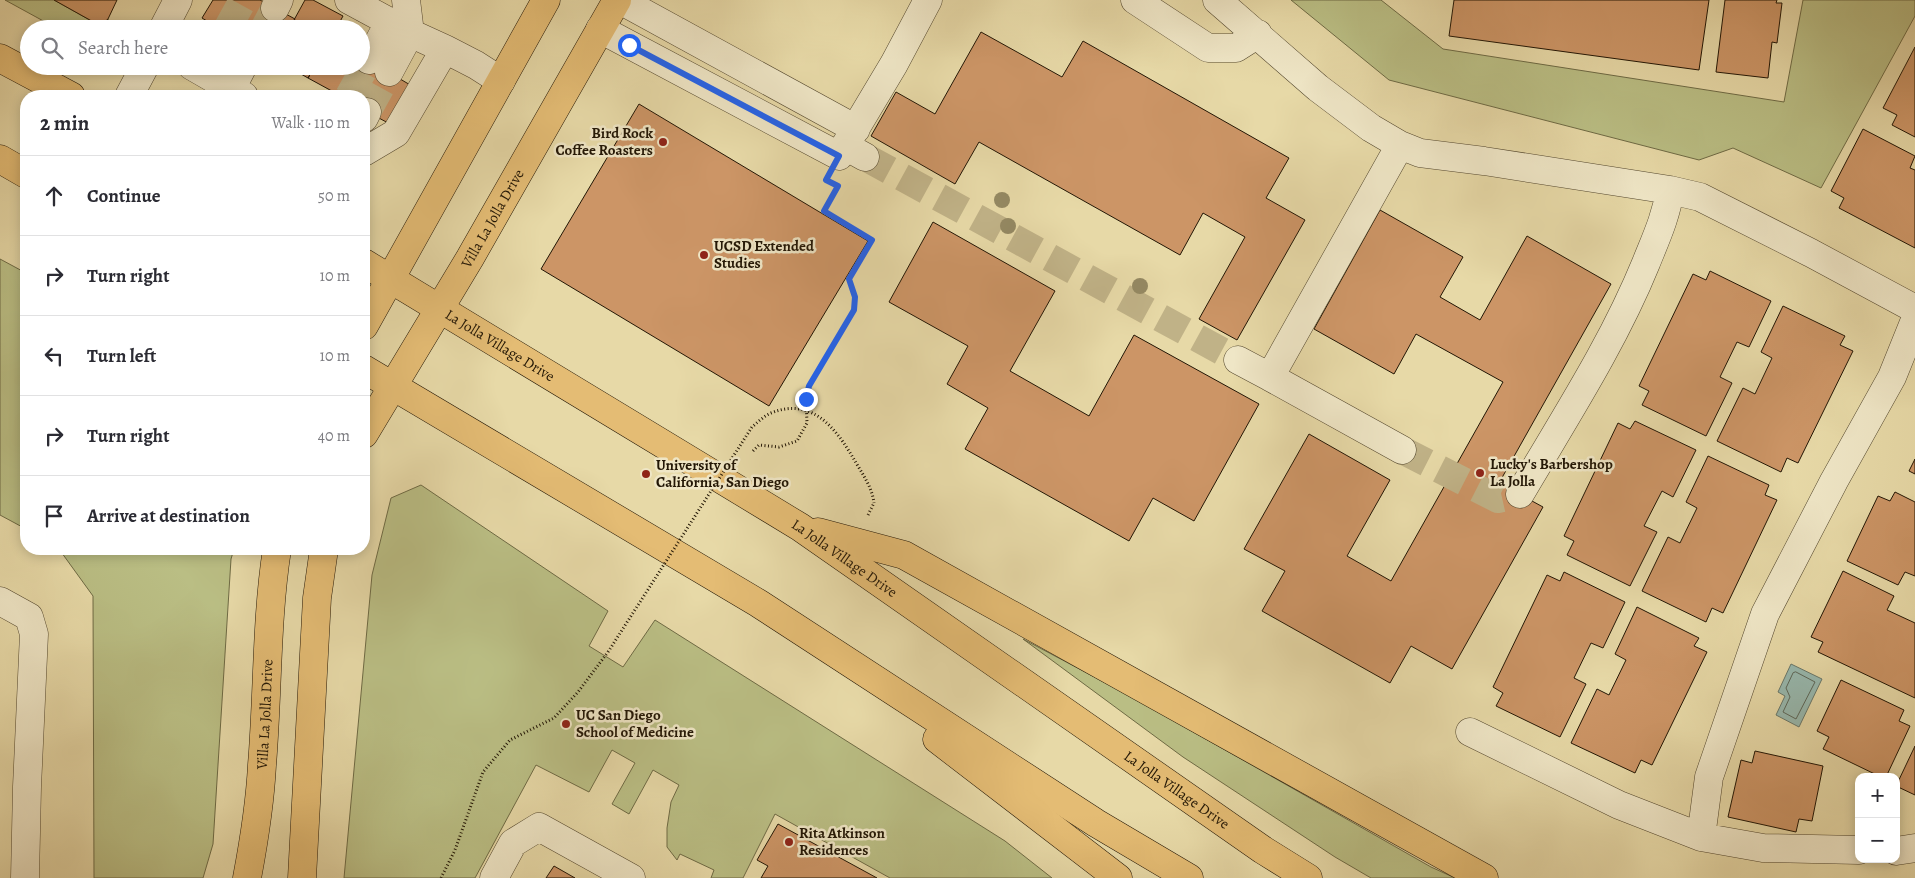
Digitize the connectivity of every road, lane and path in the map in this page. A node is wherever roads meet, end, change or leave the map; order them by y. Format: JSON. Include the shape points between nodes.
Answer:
{"nodes":[{"id":1,"x":178,"y":0,"type":"edge"},
{"id":2,"x":349,"y":0,"type":"edge"},
{"id":3,"x":406,"y":0,"type":"edge"},
{"id":4,"x":546,"y":0,"type":"edge"},
{"id":5,"x":618,"y":0,"type":"edge"},
{"id":6,"x":928,"y":0,"type":"edge"},
{"id":7,"x":1135,"y":0,"type":"edge"},
{"id":8,"x":1217,"y":0,"type":"edge"},
{"id":9,"x":168,"y":20,"type":"edge"},
{"id":10,"x":400,"y":27,"type":"junction"},
{"id":11,"x":600,"y":29,"type":"junction"},
{"id":12,"x":1258,"y":34,"type":"junction"},
{"id":13,"x":445,"y":50,"type":"junction"},
{"id":14,"x":0,"y":58,"type":"edge"},
{"id":15,"x":379,"y":66,"type":"tunnel mouth"},
{"id":16,"x":20,"y":69,"type":"edge"},
{"id":17,"x":32,"y":75,"type":"edge"},
{"id":18,"x":140,"y":75,"type":"edge"},
{"id":19,"x":217,"y":75,"type":"edge"},
{"id":20,"x":501,"y":81,"type":"junction"},
{"id":21,"x":239,"y":84,"type":"edge"},
{"id":22,"x":60,"y":90,"type":"edge"},
{"id":23,"x":132,"y":90,"type":"edge"},
{"id":24,"x":1400,"y":145,"type":"junction"},
{"id":25,"x":851,"y":147,"type":"junction"},
{"id":26,"x":370,"y":148,"type":"edge"},
{"id":27,"x":0,"y":159,"type":"edge"},
{"id":28,"x":20,"y":171,"type":"edge"},
{"id":29,"x":1670,"y":190,"type":"junction"},
{"id":30,"x":370,"y":267,"type":"edge"},
{"id":31,"x":389,"y":278,"type":"junction"},
{"id":32,"x":1915,"y":309,"type":"edge"},
{"id":33,"x":440,"y":310,"type":"junction"},
{"id":34,"x":370,"y":314,"type":"edge"},
{"id":35,"x":1915,"y":320,"type":"edge"},
{"id":36,"x":1238,"y":360,"type":"tunnel mouth"},
{"id":37,"x":370,"y":372,"type":"edge"},
{"id":38,"x":1270,"y":377,"type":"junction"},
{"id":39,"x":392,"y":386,"type":"junction"},
{"id":40,"x":370,"y":424,"type":"edge"},
{"id":41,"x":1402,"y":450,"type":"tunnel mouth"},
{"id":42,"x":753,"y":451,"type":"dead end"},
{"id":43,"x":1520,"y":494,"type":"dead end"},
{"id":44,"x":868,"y":515,"type":"dead end"},
{"id":45,"x":800,"y":527,"type":"junction"},
{"id":46,"x":276,"y":555,"type":"edge"},
{"id":47,"x":323,"y":555,"type":"edge"},
{"id":48,"x":0,"y":601,"type":"edge"},
{"id":49,"x":758,"y":603,"type":"junction"},
{"id":50,"x":1470,"y":732,"type":"dead end"},
{"id":51,"x":1701,"y":837,"type":"junction"},
{"id":52,"x":1915,"y":848,"type":"edge"},
{"id":53,"x":1855,"y":850,"type":"edge"},
{"id":54,"x":1900,"y":850,"type":"edge"},
{"id":55,"x":25,"y":878,"type":"edge"},
{"id":56,"x":247,"y":878,"type":"edge"},
{"id":57,"x":302,"y":878,"type":"edge"},
{"id":58,"x":441,"y":878,"type":"edge"},
{"id":59,"x":494,"y":878,"type":"edge"},
{"id":60,"x":631,"y":878,"type":"edge"},
{"id":61,"x":1118,"y":878,"type":"edge"},
{"id":62,"x":1189,"y":878,"type":"edge"},
{"id":63,"x":1308,"y":878,"type":"edge"},
{"id":64,"x":1484,"y":878,"type":"edge"}],
"edges":[{"from":1,"to":9,"type":"street"},
{"from":2,"to":10,"type":"street"},
{"from":3,"to":10,"type":"street"},
{"from":4,"to":20,"type":"main road"},
{"from":5,"to":11,"type":"main road","name":"Villa La Jolla Drive"},
{"from":5,"to":25,"type":"street"},
{"from":6,"to":25,"type":"street"},
{"from":7,"to":12,"type":"street","via":[[1208,48],[1236,48]]},
{"from":8,"to":12,"type":"street"},
{"from":10,"to":13,"type":"street"},
{"from":10,"to":15,"type":"street"},
{"from":11,"to":25,"type":"street"},
{"from":11,"to":33,"type":"main road","name":"Villa La Jolla Drive"},
{"from":12,"to":24,"type":"street","via":[[1318,88],[1371,128]]},
{"from":13,"to":20,"type":"street"},
{"from":13,"to":26,"type":"street","via":[[396,133]]},
{"from":14,"to":16,"type":"main road"},
{"from":17,"to":22,"type":"main road"},
{"from":18,"to":23,"type":"street"},
{"from":19,"to":21,"type":"street"},
{"from":20,"to":31,"type":"main road"},
{"from":24,"to":29,"type":"street","via":[[1420,153]]},
{"from":24,"to":38,"type":"street"},
{"from":25,"to":42,"type":"path","via":[[826,180],[838,186],[824,211],[872,240],[849,279],[855,297],[854,310],[809,386],[807,423],[797,441],[779,447],[759,445]]},
{"from":27,"to":28,"type":"main road"},
{"from":29,"to":32,"type":"street","via":[[1700,197]]},
{"from":29,"to":43,"type":"street","via":[[1666,212],[1636,286],[1599,360]]},
{"from":30,"to":31,"type":"main road","name":"La Jolla Village Drive"},
{"from":31,"to":33,"type":"main road","name":"La Jolla Village Drive"},
{"from":31,"to":34,"type":"main road"},
{"from":33,"to":39,"type":"main road","name":"Villa La Jolla Drive"},
{"from":33,"to":45,"type":"main road","name":"La Jolla Village Drive"},
{"from":35,"to":51,"type":"street","via":[[1892,377],[1765,614],[1709,777]]},
{"from":36,"to":38,"type":"street"},
{"from":37,"to":39,"type":"main road"},
{"from":38,"to":41,"type":"street"},
{"from":39,"to":40,"type":"main road","name":"Villa La Jolla Drive"},
{"from":39,"to":49,"type":"main road"},
{"from":44,"to":58,"type":"path","bridge":true,"via":[[874,503],[873,492],[841,436],[815,414],[802,409],[786,409],[769,414],[752,426],[608,652],[578,692],[554,718],[510,740],[483,772],[455,850]]},
{"from":45,"to":63,"type":"main road","name":"La Jolla Village Drive","via":[[1263,850]]},
{"from":45,"to":64,"type":"main road","via":[[904,555]]},
{"from":46,"to":56,"type":"main road","name":"Villa La Jolla Drive","via":[[259,803]]},
{"from":47,"to":57,"type":"main road"},
{"from":48,"to":55,"type":"street","via":[[29,617],[34,634]]},
{"from":49,"to":61,"type":"main road"},
{"from":49,"to":62,"type":"main road","via":[[1096,823]]},
{"from":50,"to":51,"type":"street","via":[[1619,805]]},
{"from":51,"to":53,"type":"street","via":[[1763,848]]},
{"from":52,"to":54,"type":"street"},
{"from":59,"to":60,"type":"street","via":[[513,843],[538,827]]}]}
